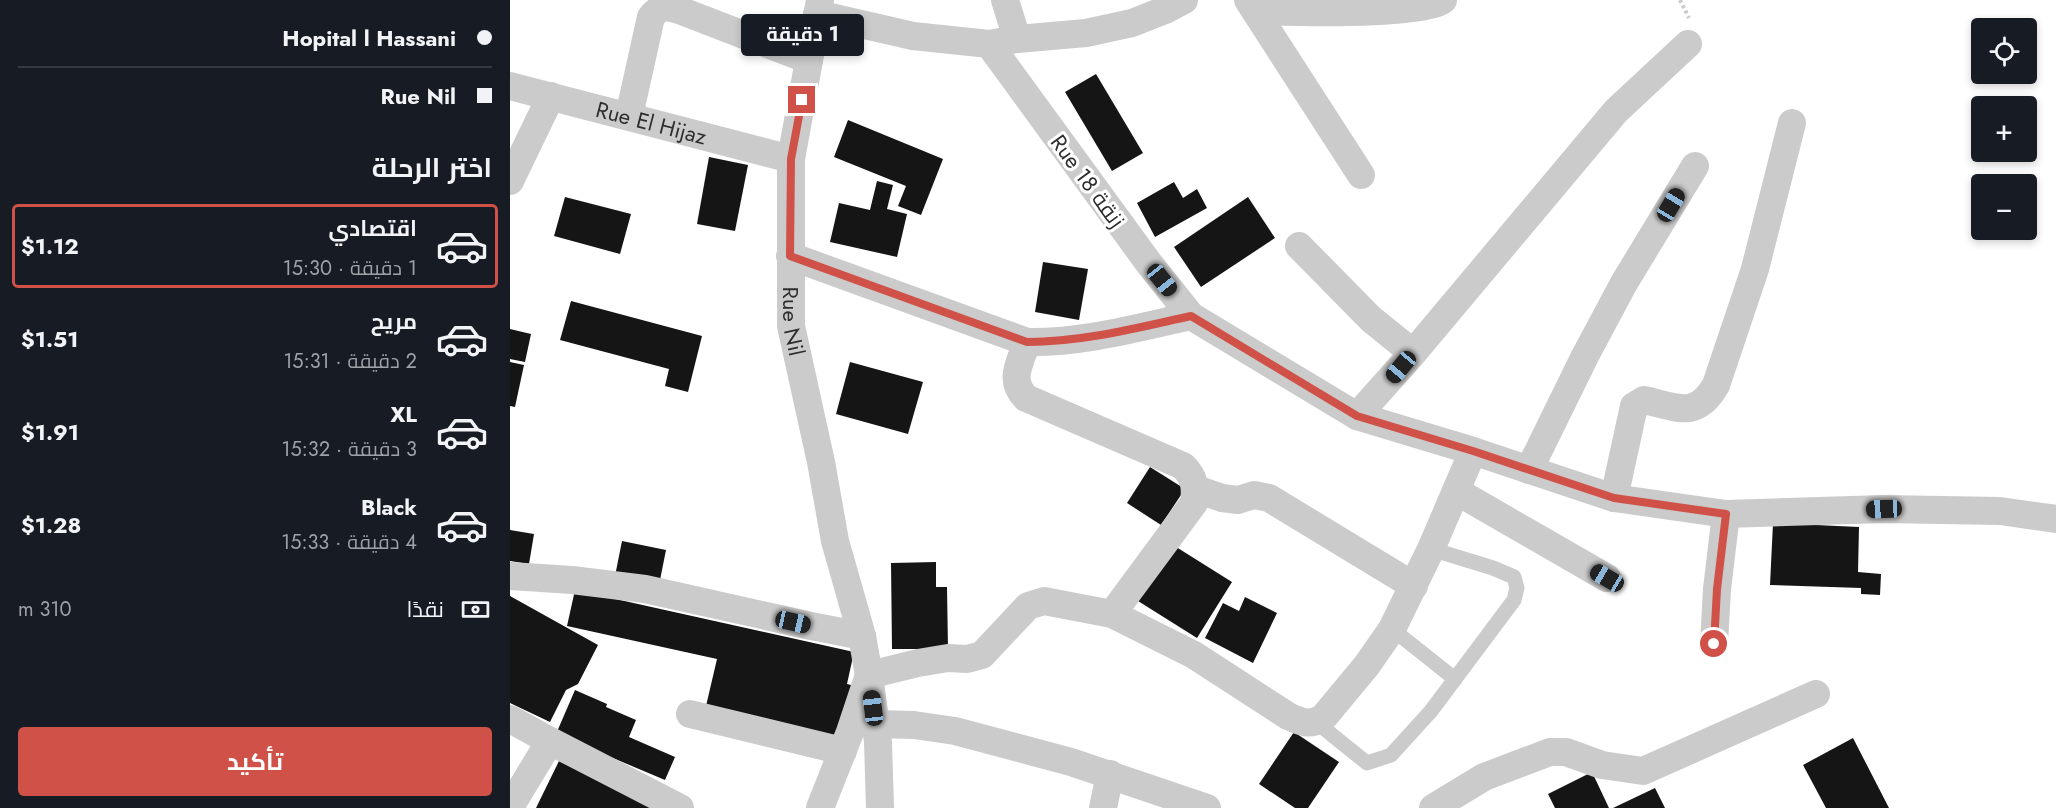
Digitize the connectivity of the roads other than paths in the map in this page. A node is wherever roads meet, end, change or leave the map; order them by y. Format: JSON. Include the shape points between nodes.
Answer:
{"nodes":[{"id":1,"x":1005,"y":0,"type":"edge"},
{"id":2,"x":1185,"y":0,"type":"edge"},
{"id":3,"x":1443,"y":0,"type":"edge"},
{"id":4,"x":1251,"y":6,"type":"edge"},
{"id":5,"x":819,"y":7,"type":"edge"},
{"id":6,"x":1017,"y":39,"type":"junction"},
{"id":7,"x":989,"y":44,"type":"junction"},
{"id":8,"x":1688,"y":44,"type":"dead end"},
{"id":9,"x":809,"y":60,"type":"junction"},
{"id":10,"x":510,"y":86,"type":"edge"},
{"id":11,"x":551,"y":96,"type":"junction"},
{"id":12,"x":629,"y":116,"type":"junction"},
{"id":13,"x":1792,"y":123,"type":"dead end"},
{"id":14,"x":791,"y":159,"type":"junction"},
{"id":15,"x":1695,"y":166,"type":"dead end"},
{"id":16,"x":1360,"y":175,"type":"dead end"},
{"id":17,"x":510,"y":181,"type":"edge"},
{"id":18,"x":1299,"y":246,"type":"dead end"},
{"id":19,"x":790,"y":256,"type":"junction"},
{"id":20,"x":1191,"y":316,"type":"junction"},
{"id":21,"x":1027,"y":342,"type":"junction"},
{"id":22,"x":1413,"y":353,"type":"junction"},
{"id":23,"x":1357,"y":416,"type":"junction"},
{"id":24,"x":1473,"y":451,"type":"junction"},
{"id":25,"x":1529,"y":470,"type":"junction"},
{"id":26,"x":1196,"y":489,"type":"junction"},
{"id":27,"x":1456,"y":491,"type":"junction"},
{"id":28,"x":1614,"y":498,"type":"junction"},
{"id":29,"x":1726,"y":514,"type":"junction"},
{"id":30,"x":2056,"y":519,"type":"edge"},
{"id":31,"x":1431,"y":549,"type":"junction"},
{"id":32,"x":510,"y":576,"type":"edge"},
{"id":33,"x":1607,"y":578,"type":"dead end"},
{"id":34,"x":1414,"y":586,"type":"junction"},
{"id":35,"x":1112,"y":614,"type":"junction"},
{"id":36,"x":1392,"y":629,"type":"junction"},
{"id":37,"x":862,"y":636,"type":"junction"},
{"id":38,"x":1714,"y":644,"type":"dead end"},
{"id":39,"x":869,"y":675,"type":"junction"},
{"id":40,"x":1455,"y":679,"type":"junction"},
{"id":41,"x":1816,"y":694,"type":"dead end"},
{"id":42,"x":690,"y":714,"type":"dead end"},
{"id":43,"x":510,"y":719,"type":"edge"},
{"id":44,"x":1316,"y":722,"type":"junction"},
{"id":45,"x":875,"y":724,"type":"junction"},
{"id":46,"x":550,"y":741,"type":"junction"},
{"id":47,"x":843,"y":752,"type":"junction"},
{"id":48,"x":1110,"y":774,"type":"junction"},
{"id":49,"x":510,"y":807,"type":"edge"},
{"id":50,"x":679,"y":808,"type":"edge"},
{"id":51,"x":820,"y":808,"type":"edge"},
{"id":52,"x":880,"y":808,"type":"edge"},
{"id":53,"x":1103,"y":808,"type":"edge"},
{"id":54,"x":1207,"y":808,"type":"edge"},
{"id":55,"x":1433,"y":808,"type":"edge"}],
"edges":[{"from":1,"to":6,"type":"street"},
{"from":2,"to":6,"type":"street","via":[[1132,23],[1086,33]]},
{"from":3,"to":4,"type":"street","via":[[1431,6],[1368,11]]},
{"from":4,"to":16,"type":"street"},
{"from":5,"to":7,"type":"street","via":[[913,36]]},
{"from":5,"to":9,"type":"street","name":"Rue Nil"},
{"from":6,"to":7,"type":"street"},
{"from":7,"to":20,"type":"street","name":"Rue 18 زنقة"},
{"from":8,"to":22,"type":"street","via":[[1616,111]]},
{"from":9,"to":12,"type":"street","via":[[665,6],[651,17]]},
{"from":9,"to":14,"type":"street","name":"Rue Nil"},
{"from":10,"to":11,"type":"street","name":"Rue El Hijaz"},
{"from":11,"to":12,"type":"street","name":"Rue El Hijaz"},
{"from":11,"to":17,"type":"street"},
{"from":12,"to":14,"type":"street","name":"Rue El Hijaz"},
{"from":13,"to":28,"type":"street","via":[[1755,269],[1716,385],[1699,406],[1686,409],[1644,400],[1634,406]]},
{"from":14,"to":19,"type":"street","name":"Rue Nil"},
{"from":15,"to":25,"type":"street","via":[[1624,283]]},
{"from":18,"to":22,"type":"street","via":[[1371,319]]},
{"from":19,"to":21,"type":"street"},
{"from":19,"to":37,"type":"street","name":"Rue Nil","via":[[791,326],[835,541]]},
{"from":20,"to":21,"type":"street","via":[[1095,337]]},
{"from":20,"to":23,"type":"street"},
{"from":21,"to":26,"type":"street","via":[[1016,373],[1016,385],[1026,398],[1183,466],[1192,474]]},
{"from":22,"to":23,"type":"street"},
{"from":23,"to":24,"type":"street"},
{"from":24,"to":25,"type":"street"},
{"from":24,"to":27,"type":"street"},
{"from":25,"to":28,"type":"street"},
{"from":26,"to":34,"type":"street","via":[[1238,500],[1254,495],[1269,498]]},
{"from":26,"to":35,"type":"street","via":[[1194,503]]},
{"from":27,"to":31,"type":"street"},
{"from":27,"to":33,"type":"street"},
{"from":28,"to":29,"type":"street"},
{"from":29,"to":30,"type":"street","via":[[1884,509],[2000,511]]},
{"from":29,"to":38,"type":"street"},
{"from":31,"to":34,"type":"street"},
{"from":31,"to":40,"type":"lane","via":[[1514,577],[1517,588],[1514,600]]},
{"from":32,"to":37,"type":"street","via":[[645,589]]},
{"from":34,"to":36,"type":"street"},
{"from":35,"to":39,"type":"street","via":[[1044,601],[1028,606],[982,655],[918,663]]},
{"from":35,"to":44,"type":"street","via":[[1194,655],[1288,716],[1304,724]]},
{"from":36,"to":40,"type":"lane"},
{"from":36,"to":44,"type":"street"},
{"from":37,"to":39,"type":"street","name":"Rue Nil"},
{"from":39,"to":45,"type":"street","name":"Rue Nil"},
{"from":39,"to":47,"type":"street"},
{"from":40,"to":44,"type":"lane","via":[[1391,755],[1367,763]]},
{"from":41,"to":55,"type":"street","via":[[1643,771],[1602,765],[1566,752],[1550,752],[1484,777]]},
{"from":42,"to":47,"type":"street"},
{"from":43,"to":46,"type":"street"},
{"from":45,"to":48,"type":"street","via":[[955,731]]},
{"from":45,"to":52,"type":"street","name":"Rue Nil"},
{"from":46,"to":49,"type":"street"},
{"from":46,"to":50,"type":"street"},
{"from":47,"to":51,"type":"street"},
{"from":48,"to":53,"type":"street"},
{"from":48,"to":54,"type":"street"}]}
